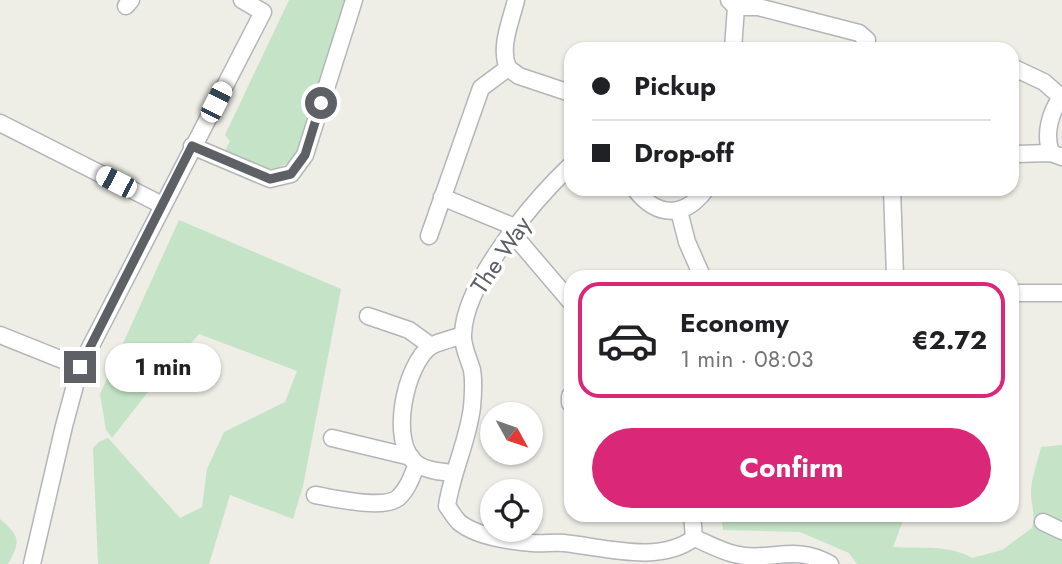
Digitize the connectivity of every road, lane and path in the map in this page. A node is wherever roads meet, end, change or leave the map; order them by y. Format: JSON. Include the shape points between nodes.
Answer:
{"nodes":[{"id":1,"x":242,"y":0,"type":"edge"},
{"id":2,"x":354,"y":0,"type":"edge"},
{"id":3,"x":516,"y":0,"type":"edge"},
{"id":4,"x":733,"y":4,"type":"edge"},
{"id":5,"x":733,"y":42,"type":"edge"},
{"id":6,"x":867,"y":42,"type":"edge"},
{"id":7,"x":508,"y":68,"type":"junction"},
{"id":8,"x":1019,"y":70,"type":"edge"},
{"id":9,"x":564,"y":91,"type":"edge"},
{"id":10,"x":1061,"y":97,"type":"edge"},
{"id":11,"x":0,"y":123,"type":"edge"},
{"id":12,"x":192,"y":146,"type":"junction"},
{"id":13,"x":1019,"y":154,"type":"edge"},
{"id":14,"x":1057,"y":155,"type":"edge"},
{"id":15,"x":564,"y":173,"type":"edge"},
{"id":16,"x":643,"y":196,"type":"edge"},
{"id":17,"x":699,"y":196,"type":"edge"},
{"id":18,"x":892,"y":196,"type":"edge"},
{"id":19,"x":442,"y":197,"type":"junction"},
{"id":20,"x":162,"y":205,"type":"junction"},
{"id":21,"x":679,"y":211,"type":"junction"},
{"id":22,"x":514,"y":231,"type":"junction"},
{"id":23,"x":429,"y":236,"type":"dead end"},
{"id":24,"x":699,"y":270,"type":"edge"},
{"id":25,"x":895,"y":270,"type":"edge"},
{"id":26,"x":1019,"y":293,"type":"edge"},
{"id":27,"x":1062,"y":293,"type":"edge"},
{"id":28,"x":564,"y":294,"type":"edge"},
{"id":29,"x":368,"y":316,"type":"dead end"},
{"id":30,"x":0,"y":335,"type":"edge"},
{"id":31,"x":462,"y":335,"type":"junction"},
{"id":32,"x":431,"y":346,"type":"junction"},
{"id":33,"x":80,"y":367,"type":"junction"},
{"id":34,"x":332,"y":438,"type":"dead end"},
{"id":35,"x":414,"y":461,"type":"junction"},
{"id":36,"x":454,"y":473,"type":"junction"},
{"id":37,"x":315,"y":495,"type":"dead end"},
{"id":38,"x":693,"y":522,"type":"edge"},
{"id":39,"x":1043,"y":522,"type":"dead end"},
{"id":40,"x":1062,"y":531,"type":"edge"},
{"id":41,"x":694,"y":538,"type":"junction"},
{"id":42,"x":32,"y":564,"type":"edge"},
{"id":43,"x":830,"y":564,"type":"edge"}],
"edges":[{"from":1,"to":12,"type":"street","via":[[263,12]]},
{"from":2,"to":12,"type":"street","via":[[305,155],[291,174],[270,179]]},
{"from":3,"to":7,"type":"street","via":[[504,59]]},
{"from":4,"to":5,"type":"street"},
{"from":4,"to":6,"type":"street","via":[[758,6],[859,33]]},
{"from":7,"to":9,"type":"street"},
{"from":7,"to":19,"type":"street","via":[[481,88]]},
{"from":8,"to":10,"type":"street","via":[[1044,82]]},
{"from":10,"to":14,"type":"street","via":[[1053,111],[1047,143]]},
{"from":11,"to":20,"type":"street"},
{"from":12,"to":20,"type":"street"},
{"from":13,"to":14,"type":"street"},
{"from":15,"to":22,"type":"street","name":"The Way"},
{"from":16,"to":21,"type":"street","via":[[654,206]]},
{"from":17,"to":21,"type":"street"},
{"from":18,"to":25,"type":"street"},
{"from":19,"to":22,"type":"street"},
{"from":19,"to":23,"type":"street"},
{"from":20,"to":33,"type":"street"},
{"from":21,"to":24,"type":"street"},
{"from":22,"to":28,"type":"street"},
{"from":22,"to":31,"type":"street","name":"The Way","via":[[480,279]]},
{"from":26,"to":27,"type":"street"},
{"from":29,"to":32,"type":"street","via":[[409,330]]},
{"from":30,"to":33,"type":"street"},
{"from":31,"to":32,"type":"street"},
{"from":31,"to":36,"type":"street","name":"The Way","via":[[472,372],[472,407]]},
{"from":32,"to":35,"type":"street","via":[[408,385],[401,431]]},
{"from":33,"to":42,"type":"street"},
{"from":34,"to":35,"type":"street"},
{"from":35,"to":36,"type":"street","via":[[434,471]]},
{"from":35,"to":37,"type":"street","via":[[407,488],[395,500],[374,504]]},
{"from":36,"to":41,"type":"street","name":"The Way","via":[[447,506],[460,522],[481,533],[533,543],[564,543],[648,562],[675,555]]},
{"from":38,"to":41,"type":"street"},
{"from":39,"to":40,"type":"street"},
{"from":41,"to":43,"type":"street","via":[[735,554],[794,552]]}]}
